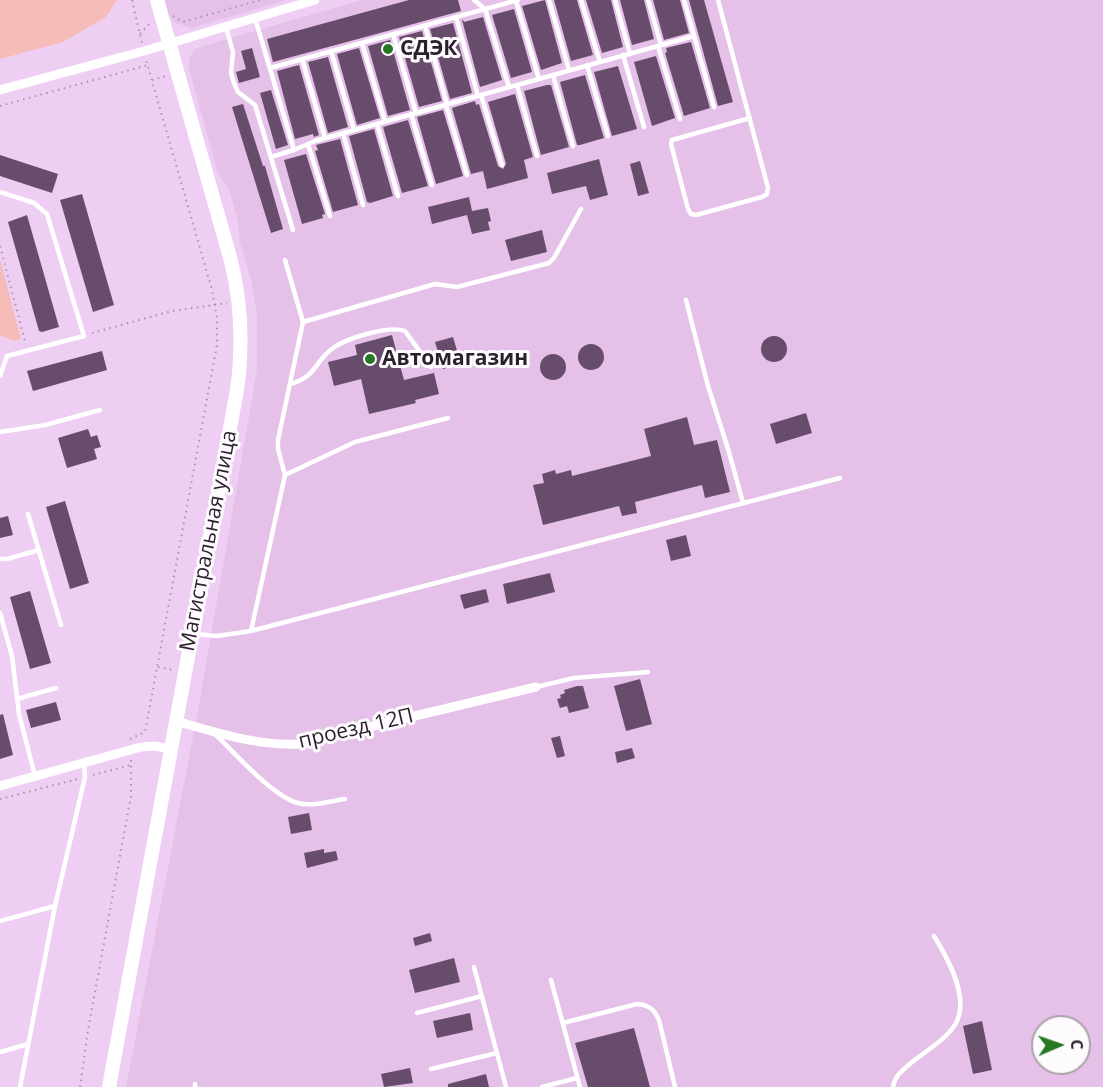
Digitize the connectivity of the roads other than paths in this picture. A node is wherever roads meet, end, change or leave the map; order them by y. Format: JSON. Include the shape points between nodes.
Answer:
{"nodes":[{"id":1,"x":157,"y":0,"type":"edge"},
{"id":2,"x":315,"y":0,"type":"edge"},
{"id":3,"x":474,"y":0,"type":"edge"},
{"id":4,"x":517,"y":0,"type":"edge"},
{"id":5,"x":549,"y":0,"type":"edge"},
{"id":6,"x":581,"y":0,"type":"edge"},
{"id":7,"x":615,"y":0,"type":"edge"},
{"id":8,"x":648,"y":0,"type":"edge"},
{"id":9,"x":684,"y":0,"type":"edge"},
{"id":10,"x":718,"y":0,"type":"edge"},
{"id":11,"x":485,"y":9,"type":"junction"},
{"id":12,"x":456,"y":17,"type":"junction"},
{"id":13,"x":255,"y":18,"type":"junction"},
{"id":14,"x":226,"y":26,"type":"junction"},
{"id":15,"x":425,"y":26,"type":"junction"},
{"id":16,"x":393,"y":34,"type":"junction"},
{"id":17,"x":694,"y":36,"type":"junction"},
{"id":18,"x":169,"y":43,"type":"junction"},
{"id":19,"x":362,"y":43,"type":"junction"},
{"id":20,"x":659,"y":45,"type":"junction"},
{"id":21,"x":331,"y":51,"type":"junction"},
{"id":22,"x":630,"y":54,"type":"junction"},
{"id":23,"x":623,"y":55,"type":"junction"},
{"id":24,"x":302,"y":59,"type":"junction"},
{"id":25,"x":600,"y":62,"type":"junction"},
{"id":26,"x":587,"y":65,"type":"junction"},
{"id":27,"x":270,"y":68,"type":"junction"},
{"id":28,"x":569,"y":70,"type":"junction"},
{"id":29,"x":553,"y":75,"type":"junction"},
{"id":30,"x":539,"y":79,"type":"junction"},
{"id":31,"x":517,"y":85,"type":"junction"},
{"id":32,"x":509,"y":87,"type":"junction"},
{"id":33,"x":0,"y":90,"type":"edge"},
{"id":34,"x":480,"y":95,"type":"junction"},
{"id":35,"x":446,"y":104,"type":"junction"},
{"id":36,"x":714,"y":107,"type":"dead end"},
{"id":37,"x":414,"y":113,"type":"junction"},
{"id":38,"x":750,"y":117,"type":"junction"},
{"id":39,"x":680,"y":119,"type":"dead end"},
{"id":40,"x":385,"y":121,"type":"junction"},
{"id":41,"x":377,"y":124,"type":"junction"},
{"id":42,"x":644,"y":127,"type":"dead end"},
{"id":43,"x":354,"y":130,"type":"junction"},
{"id":44,"x":343,"y":133,"type":"junction"},
{"id":45,"x":608,"y":136,"type":"dead end"},
{"id":46,"x":325,"y":138,"type":"junction"},
{"id":47,"x":308,"y":144,"type":"junction"},
{"id":48,"x":573,"y":146,"type":"dead end"},
{"id":49,"x":294,"y":150,"type":"junction"},
{"id":50,"x":537,"y":156,"type":"dead end"},
{"id":51,"x":271,"y":157,"type":"junction"},
{"id":52,"x":502,"y":165,"type":"dead end"},
{"id":53,"x":466,"y":175,"type":"dead end"},
{"id":54,"x":432,"y":185,"type":"dead end"},
{"id":55,"x":0,"y":192,"type":"edge"},
{"id":56,"x":398,"y":196,"type":"dead end"},
{"id":57,"x":363,"y":205,"type":"dead end"},
{"id":58,"x":581,"y":209,"type":"dead end"},
{"id":59,"x":330,"y":216,"type":"dead end"},
{"id":60,"x":293,"y":230,"type":"dead end"},
{"id":61,"x":285,"y":260,"type":"dead end"},
{"id":62,"x":687,"y":300,"type":"dead end"},
{"id":63,"x":303,"y":322,"type":"junction"},
{"id":64,"x":0,"y":352,"type":"edge"},
{"id":65,"x":7,"y":356,"type":"junction"},
{"id":66,"x":431,"y":367,"type":"dead end"},
{"id":67,"x":0,"y":376,"type":"edge"},
{"id":68,"x":291,"y":384,"type":"junction"},
{"id":69,"x":100,"y":410,"type":"dead end"},
{"id":70,"x":448,"y":418,"type":"dead end"},
{"id":71,"x":0,"y":432,"type":"edge"},
{"id":72,"x":285,"y":475,"type":"junction"},
{"id":73,"x":840,"y":478,"type":"dead end"},
{"id":74,"x":743,"y":503,"type":"junction"},
{"id":75,"x":28,"y":514,"type":"dead end"},
{"id":76,"x":39,"y":550,"type":"junction"},
{"id":77,"x":0,"y":559,"type":"edge"},
{"id":78,"x":0,"y":613,"type":"edge"},
{"id":79,"x":61,"y":625,"type":"dead end"},
{"id":80,"x":251,"y":631,"type":"junction"},
{"id":81,"x":193,"y":633,"type":"junction"},
{"id":82,"x":648,"y":672,"type":"dead end"},
{"id":83,"x":536,"y":687,"type":"joint"},
{"id":84,"x":56,"y":688,"type":"dead end"},
{"id":85,"x":17,"y":699,"type":"junction"},
{"id":86,"x":176,"y":721,"type":"junction"},
{"id":87,"x":213,"y":732,"type":"junction"},
{"id":88,"x":170,"y":749,"type":"junction"},
{"id":89,"x":84,"y":762,"type":"junction"},
{"id":90,"x":35,"y":776,"type":"junction"},
{"id":91,"x":0,"y":786,"type":"edge"},
{"id":92,"x":345,"y":799,"type":"dead end"},
{"id":93,"x":55,"y":906,"type":"junction"},
{"id":94,"x":0,"y":921,"type":"edge"},
{"id":95,"x":934,"y":936,"type":"dead end"},
{"id":96,"x":474,"y":967,"type":"dead end"},
{"id":97,"x":551,"y":981,"type":"dead end"},
{"id":98,"x":482,"y":996,"type":"junction"},
{"id":99,"x":417,"y":1013,"type":"dead end"},
{"id":100,"x":562,"y":1023,"type":"junction"},
{"id":101,"x":28,"y":1044,"type":"junction"},
{"id":102,"x":0,"y":1052,"type":"edge"},
{"id":103,"x":497,"y":1053,"type":"junction"},
{"id":104,"x":431,"y":1069,"type":"dead end"},
{"id":105,"x":577,"y":1077,"type":"junction"},
{"id":106,"x":20,"y":1087,"type":"edge"},
{"id":107,"x":109,"y":1087,"type":"edge"},
{"id":108,"x":506,"y":1087,"type":"edge"},
{"id":109,"x":542,"y":1087,"type":"edge"},
{"id":110,"x":580,"y":1087,"type":"edge"},
{"id":111,"x":675,"y":1087,"type":"edge"},
{"id":112,"x":893,"y":1087,"type":"edge"}],
"edges":[{"from":1,"to":18,"type":"main road","name":"Магистральная улица"},
{"from":2,"to":13,"type":"street"},
{"from":3,"to":11,"type":"lane"},
{"from":4,"to":11,"type":"lane"},
{"from":4,"to":30,"type":"lane"},
{"from":5,"to":28,"type":"lane"},
{"from":6,"to":25,"type":"lane"},
{"from":7,"to":22,"type":"lane"},
{"from":8,"to":20,"type":"lane"},
{"from":9,"to":17,"type":"lane"},
{"from":10,"to":38,"type":"lane"},
{"from":11,"to":12,"type":"lane"},
{"from":11,"to":32,"type":"lane"},
{"from":12,"to":15,"type":"lane"},
{"from":12,"to":34,"type":"lane"},
{"from":13,"to":14,"type":"street"},
{"from":13,"to":27,"type":"lane"},
{"from":14,"to":18,"type":"street"},
{"from":14,"to":51,"type":"lane","via":[[233,52],[234,83],[238,92],[255,105]]},
{"from":15,"to":16,"type":"lane"},
{"from":15,"to":35,"type":"lane"},
{"from":16,"to":19,"type":"lane"},
{"from":16,"to":37,"type":"lane"},
{"from":17,"to":20,"type":"lane"},
{"from":17,"to":36,"type":"lane"},
{"from":18,"to":33,"type":"street"},
{"from":18,"to":81,"type":"main road","name":"Магистральная улица","via":[[231,261],[242,332],[237,390]]},
{"from":19,"to":21,"type":"lane"},
{"from":19,"to":40,"type":"lane"},
{"from":20,"to":22,"type":"lane"},
{"from":20,"to":39,"type":"lane"},
{"from":21,"to":24,"type":"lane"},
{"from":21,"to":43,"type":"lane"},
{"from":22,"to":23,"type":"lane"},
{"from":23,"to":25,"type":"lane"},
{"from":23,"to":42,"type":"lane"},
{"from":24,"to":27,"type":"lane"},
{"from":24,"to":46,"type":"lane"},
{"from":25,"to":26,"type":"lane"},
{"from":26,"to":28,"type":"lane"},
{"from":26,"to":45,"type":"lane"},
{"from":27,"to":49,"type":"lane"},
{"from":28,"to":29,"type":"lane"},
{"from":29,"to":30,"type":"lane"},
{"from":29,"to":48,"type":"lane"},
{"from":30,"to":31,"type":"lane"},
{"from":31,"to":32,"type":"lane"},
{"from":31,"to":50,"type":"lane"},
{"from":32,"to":34,"type":"lane"},
{"from":34,"to":35,"type":"lane"},
{"from":34,"to":52,"type":"lane"},
{"from":35,"to":37,"type":"lane"},
{"from":35,"to":53,"type":"lane"},
{"from":37,"to":40,"type":"lane"},
{"from":37,"to":54,"type":"lane"},
{"from":38,"to":38,"type":"lane","via":[[767,194],[691,214],[672,140]]},
{"from":40,"to":41,"type":"lane"},
{"from":41,"to":43,"type":"lane"},
{"from":41,"to":56,"type":"lane"},
{"from":43,"to":44,"type":"lane"},
{"from":44,"to":46,"type":"lane"},
{"from":44,"to":57,"type":"lane"},
{"from":46,"to":47,"type":"lane"},
{"from":47,"to":49,"type":"lane"},
{"from":47,"to":59,"type":"lane"},
{"from":49,"to":51,"type":"lane"},
{"from":51,"to":60,"type":"lane"},
{"from":55,"to":65,"type":"lane","via":[[34,203],[47,214],[84,336]]},
{"from":58,"to":63,"type":"lane","via":[[549,263],[457,287],[435,284]]},
{"from":61,"to":63,"type":"lane"},
{"from":62,"to":74,"type":"lane"},
{"from":63,"to":68,"type":"lane"},
{"from":64,"to":65,"type":"lane"},
{"from":65,"to":67,"type":"lane"},
{"from":66,"to":68,"type":"lane","via":[[405,332],[390,329],[334,347],[308,378]]},
{"from":68,"to":72,"type":"lane","via":[[278,440]]},
{"from":69,"to":71,"type":"lane"},
{"from":70,"to":72,"type":"lane","via":[[356,442]]},
{"from":72,"to":80,"type":"lane"},
{"from":73,"to":74,"type":"lane"},
{"from":74,"to":80,"type":"lane"},
{"from":75,"to":76,"type":"lane"},
{"from":76,"to":77,"type":"lane"},
{"from":76,"to":79,"type":"lane"},
{"from":78,"to":85,"type":"lane","via":[[12,656]]},
{"from":80,"to":81,"type":"lane","via":[[217,636]]},
{"from":81,"to":86,"type":"main road","name":"Магистральная улица"},
{"from":82,"to":83,"type":"lane","via":[[574,678]]},
{"from":83,"to":87,"type":"street","name":"проезд 12П","via":[[298,744]]},
{"from":84,"to":85,"type":"lane"},
{"from":85,"to":90,"type":"lane"},
{"from":86,"to":87,"type":"street","name":"проезд 12П"},
{"from":86,"to":88,"type":"main road","name":"Магистральная улица"},
{"from":87,"to":92,"type":"lane","via":[[283,797],[311,805]]},
{"from":88,"to":89,"type":"street","via":[[147,746]]},
{"from":88,"to":107,"type":"main road","name":"Магистральная улица"},
{"from":89,"to":90,"type":"street"},
{"from":89,"to":93,"type":"lane","via":[[85,777]]},
{"from":90,"to":91,"type":"street"},
{"from":93,"to":94,"type":"lane"},
{"from":93,"to":101,"type":"lane"},
{"from":95,"to":112,"type":"lane","via":[[955,974],[958,1016],[950,1031],[898,1074]]},
{"from":96,"to":98,"type":"lane"},
{"from":97,"to":100,"type":"lane"},
{"from":98,"to":99,"type":"lane"},
{"from":98,"to":103,"type":"lane"},
{"from":100,"to":105,"type":"lane"},
{"from":100,"to":111,"type":"lane","via":[[637,1004],[647,1005],[655,1010],[659,1020]]},
{"from":101,"to":102,"type":"lane"},
{"from":101,"to":106,"type":"lane"},
{"from":103,"to":104,"type":"lane"},
{"from":103,"to":108,"type":"lane"},
{"from":105,"to":109,"type":"lane"},
{"from":105,"to":110,"type":"lane"}]}
